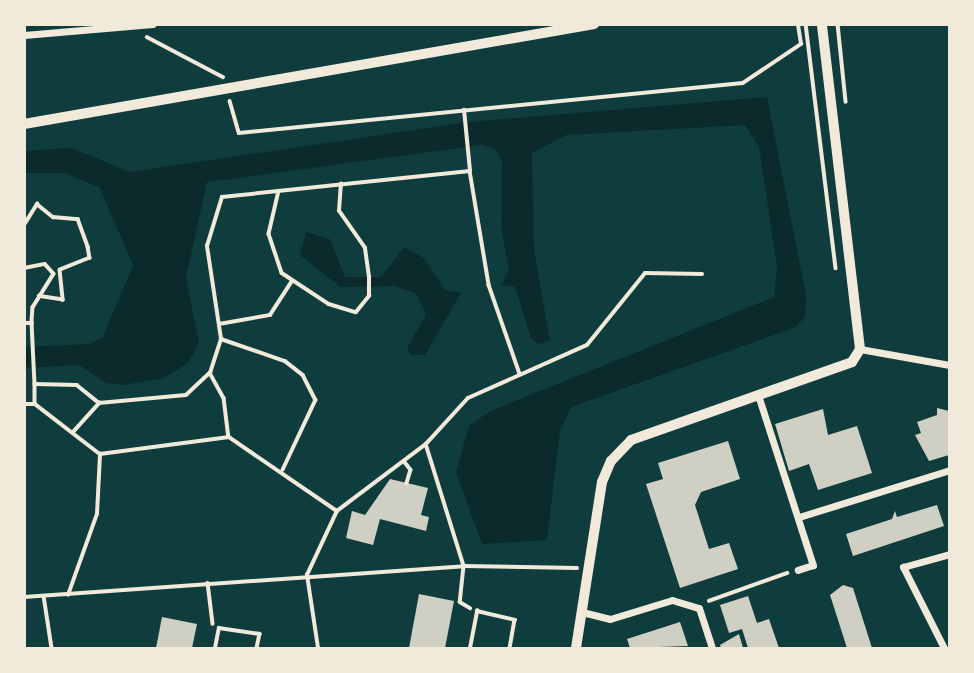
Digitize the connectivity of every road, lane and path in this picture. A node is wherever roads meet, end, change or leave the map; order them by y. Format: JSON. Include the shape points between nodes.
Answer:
{"nodes":[{"id":1,"x":153,"y":24,"type":"edge"},
{"id":2,"x":594,"y":24,"type":"edge"},
{"id":3,"x":798,"y":24,"type":"edge"},
{"id":4,"x":806,"y":24,"type":"edge"},
{"id":5,"x":822,"y":24,"type":"edge"},
{"id":6,"x":124,"y":27,"type":"junction"},
{"id":7,"x":24,"y":35,"type":"edge"},
{"id":8,"x":227,"y":89,"type":"junction"},
{"id":9,"x":464,"y":110,"type":"junction"},
{"id":10,"x":24,"y":124,"type":"edge"},
{"id":11,"x":470,"y":171,"type":"junction"},
{"id":12,"x":341,"y":184,"type":"junction"},
{"id":13,"x":279,"y":191,"type":"junction"},
{"id":14,"x":24,"y":225,"type":"edge"},
{"id":15,"x":24,"y":268,"type":"edge"},
{"id":16,"x":52,"y":268,"type":"junction"},
{"id":17,"x":60,"y":270,"type":"junction"},
{"id":18,"x":702,"y":274,"type":"dead end"},
{"id":19,"x":292,"y":281,"type":"junction"},
{"id":20,"x":851,"y":288,"type":"junction"},
{"id":21,"x":39,"y":296,"type":"junction"},
{"id":22,"x":24,"y":323,"type":"edge"},
{"id":23,"x":32,"y":323,"type":"junction"},
{"id":24,"x":219,"y":324,"type":"junction"},
{"id":25,"x":221,"y":339,"type":"junction"},
{"id":26,"x":860,"y":349,"type":"junction"},
{"id":27,"x":950,"y":365,"type":"edge"},
{"id":28,"x":210,"y":373,"type":"junction"},
{"id":29,"x":520,"y":374,"type":"junction"},
{"id":30,"x":35,"y":384,"type":"junction"},
{"id":31,"x":758,"y":395,"type":"junction"},
{"id":32,"x":99,"y":403,"type":"junction"},
{"id":33,"x":24,"y":404,"type":"edge"},
{"id":34,"x":35,"y":404,"type":"junction"},
{"id":35,"x":74,"y":431,"type":"junction"},
{"id":36,"x":229,"y":437,"type":"junction"},
{"id":37,"x":426,"y":444,"type":"junction"},
{"id":38,"x":100,"y":454,"type":"junction"},
{"id":39,"x":404,"y":461,"type":"junction"},
{"id":40,"x":283,"y":470,"type":"junction"},
{"id":41,"x":950,"y":470,"type":"edge"},
{"id":42,"x":407,"y":483,"type":"dead end"},
{"id":43,"x":337,"y":511,"type":"junction"},
{"id":44,"x":799,"y":517,"type":"junction"},
{"id":45,"x":950,"y":554,"type":"edge"},
{"id":46,"x":464,"y":566,"type":"junction"},
{"id":47,"x":589,"y":568,"type":"junction"},
{"id":48,"x":798,"y":570,"type":"joint"},
{"id":49,"x":307,"y":575,"type":"junction"},
{"id":50,"x":208,"y":583,"type":"junction"},
{"id":51,"x":68,"y":595,"type":"junction"},
{"id":52,"x":44,"y":596,"type":"junction"},
{"id":53,"x":24,"y":597,"type":"edge"},
{"id":54,"x":699,"y":608,"type":"junction"},
{"id":55,"x":477,"y":611,"type":"junction"},
{"id":56,"x":582,"y":612,"type":"junction"},
{"id":57,"x":219,"y":628,"type":"junction"},
{"id":58,"x":52,"y":649,"type":"edge"},
{"id":59,"x":215,"y":649,"type":"edge"},
{"id":60,"x":257,"y":649,"type":"edge"},
{"id":61,"x":318,"y":649,"type":"edge"},
{"id":62,"x":470,"y":649,"type":"edge"},
{"id":63,"x":510,"y":649,"type":"edge"},
{"id":64,"x":576,"y":649,"type":"edge"},
{"id":65,"x":712,"y":649,"type":"edge"},
{"id":66,"x":944,"y":649,"type":"edge"}],
"edges":[{"from":1,"to":6,"type":"street"},
{"from":2,"to":8,"type":"street"},
{"from":3,"to":9,"type":"path","via":[[801,44],[743,83]]},
{"from":4,"to":20,"type":"path","via":[[832,263]]},
{"from":5,"to":20,"type":"street"},
{"from":6,"to":7,"type":"street"},
{"from":6,"to":8,"type":"path","via":[[217,69]]},
{"from":8,"to":9,"type":"path","via":[[239,133]]},
{"from":8,"to":10,"type":"street"},
{"from":9,"to":11,"type":"path"},
{"from":11,"to":12,"type":"path"},
{"from":11,"to":29,"type":"path","via":[[489,285]]},
{"from":12,"to":13,"type":"path"},
{"from":12,"to":19,"type":"path","via":[[339,211],[365,248],[369,296],[356,312]]},
{"from":13,"to":19,"type":"path","via":[[269,234],[277,263]]},
{"from":13,"to":24,"type":"path","via":[[222,197],[215,205],[207,246]]},
{"from":14,"to":17,"type":"path","via":[[37,204],[53,217],[83,223],[90,258]]},
{"from":15,"to":16,"type":"path"},
{"from":16,"to":17,"type":"path"},
{"from":16,"to":21,"type":"path"},
{"from":17,"to":21,"type":"path","via":[[63,300]]},
{"from":18,"to":29,"type":"path","via":[[645,273],[587,345]]},
{"from":19,"to":24,"type":"path","via":[[270,315]]},
{"from":20,"to":26,"type":"street"},
{"from":21,"to":23,"type":"path"},
{"from":22,"to":23,"type":"path"},
{"from":23,"to":30,"type":"path"},
{"from":24,"to":25,"type":"path"},
{"from":25,"to":28,"type":"path"},
{"from":25,"to":40,"type":"path","via":[[285,361],[303,375],[316,401]]},
{"from":26,"to":27,"type":"street"},
{"from":26,"to":31,"type":"street","via":[[852,362]]},
{"from":28,"to":32,"type":"path","via":[[186,396]]},
{"from":28,"to":36,"type":"path","via":[[224,398]]},
{"from":29,"to":37,"type":"path","via":[[468,398]]},
{"from":30,"to":32,"type":"path","via":[[76,384]]},
{"from":30,"to":34,"type":"path"},
{"from":31,"to":44,"type":"street"},
{"from":31,"to":47,"type":"street","via":[[624,447],[602,482]]},
{"from":32,"to":35,"type":"path"},
{"from":33,"to":34,"type":"path"},
{"from":34,"to":35,"type":"path"},
{"from":35,"to":38,"type":"path"},
{"from":36,"to":38,"type":"path"},
{"from":36,"to":40,"type":"path"},
{"from":37,"to":39,"type":"path"},
{"from":37,"to":46,"type":"path"},
{"from":38,"to":51,"type":"path","via":[[97,514]]},
{"from":39,"to":42,"type":"path","via":[[411,470]]},
{"from":39,"to":43,"type":"path"},
{"from":40,"to":43,"type":"path"},
{"from":41,"to":44,"type":"street"},
{"from":43,"to":49,"type":"path"},
{"from":44,"to":48,"type":"street","via":[[813,565]]},
{"from":45,"to":66,"type":"street","via":[[903,567]]},
{"from":46,"to":47,"type":"path"},
{"from":46,"to":49,"type":"path"},
{"from":46,"to":55,"type":"path","via":[[460,602]]},
{"from":47,"to":56,"type":"street"},
{"from":48,"to":54,"type":"path","via":[[722,593]]},
{"from":49,"to":50,"type":"path"},
{"from":49,"to":61,"type":"path"},
{"from":50,"to":51,"type":"path"},
{"from":50,"to":57,"type":"path","via":[[208,621]]},
{"from":51,"to":52,"type":"path"},
{"from":52,"to":53,"type":"path"},
{"from":52,"to":58,"type":"path"},
{"from":54,"to":56,"type":"street","via":[[672,600],[610,619]]},
{"from":54,"to":65,"type":"street"},
{"from":55,"to":62,"type":"lane"},
{"from":55,"to":63,"type":"lane","via":[[515,620]]},
{"from":56,"to":64,"type":"street"},
{"from":57,"to":59,"type":"lane"},
{"from":57,"to":60,"type":"lane","via":[[260,634]]}]}
